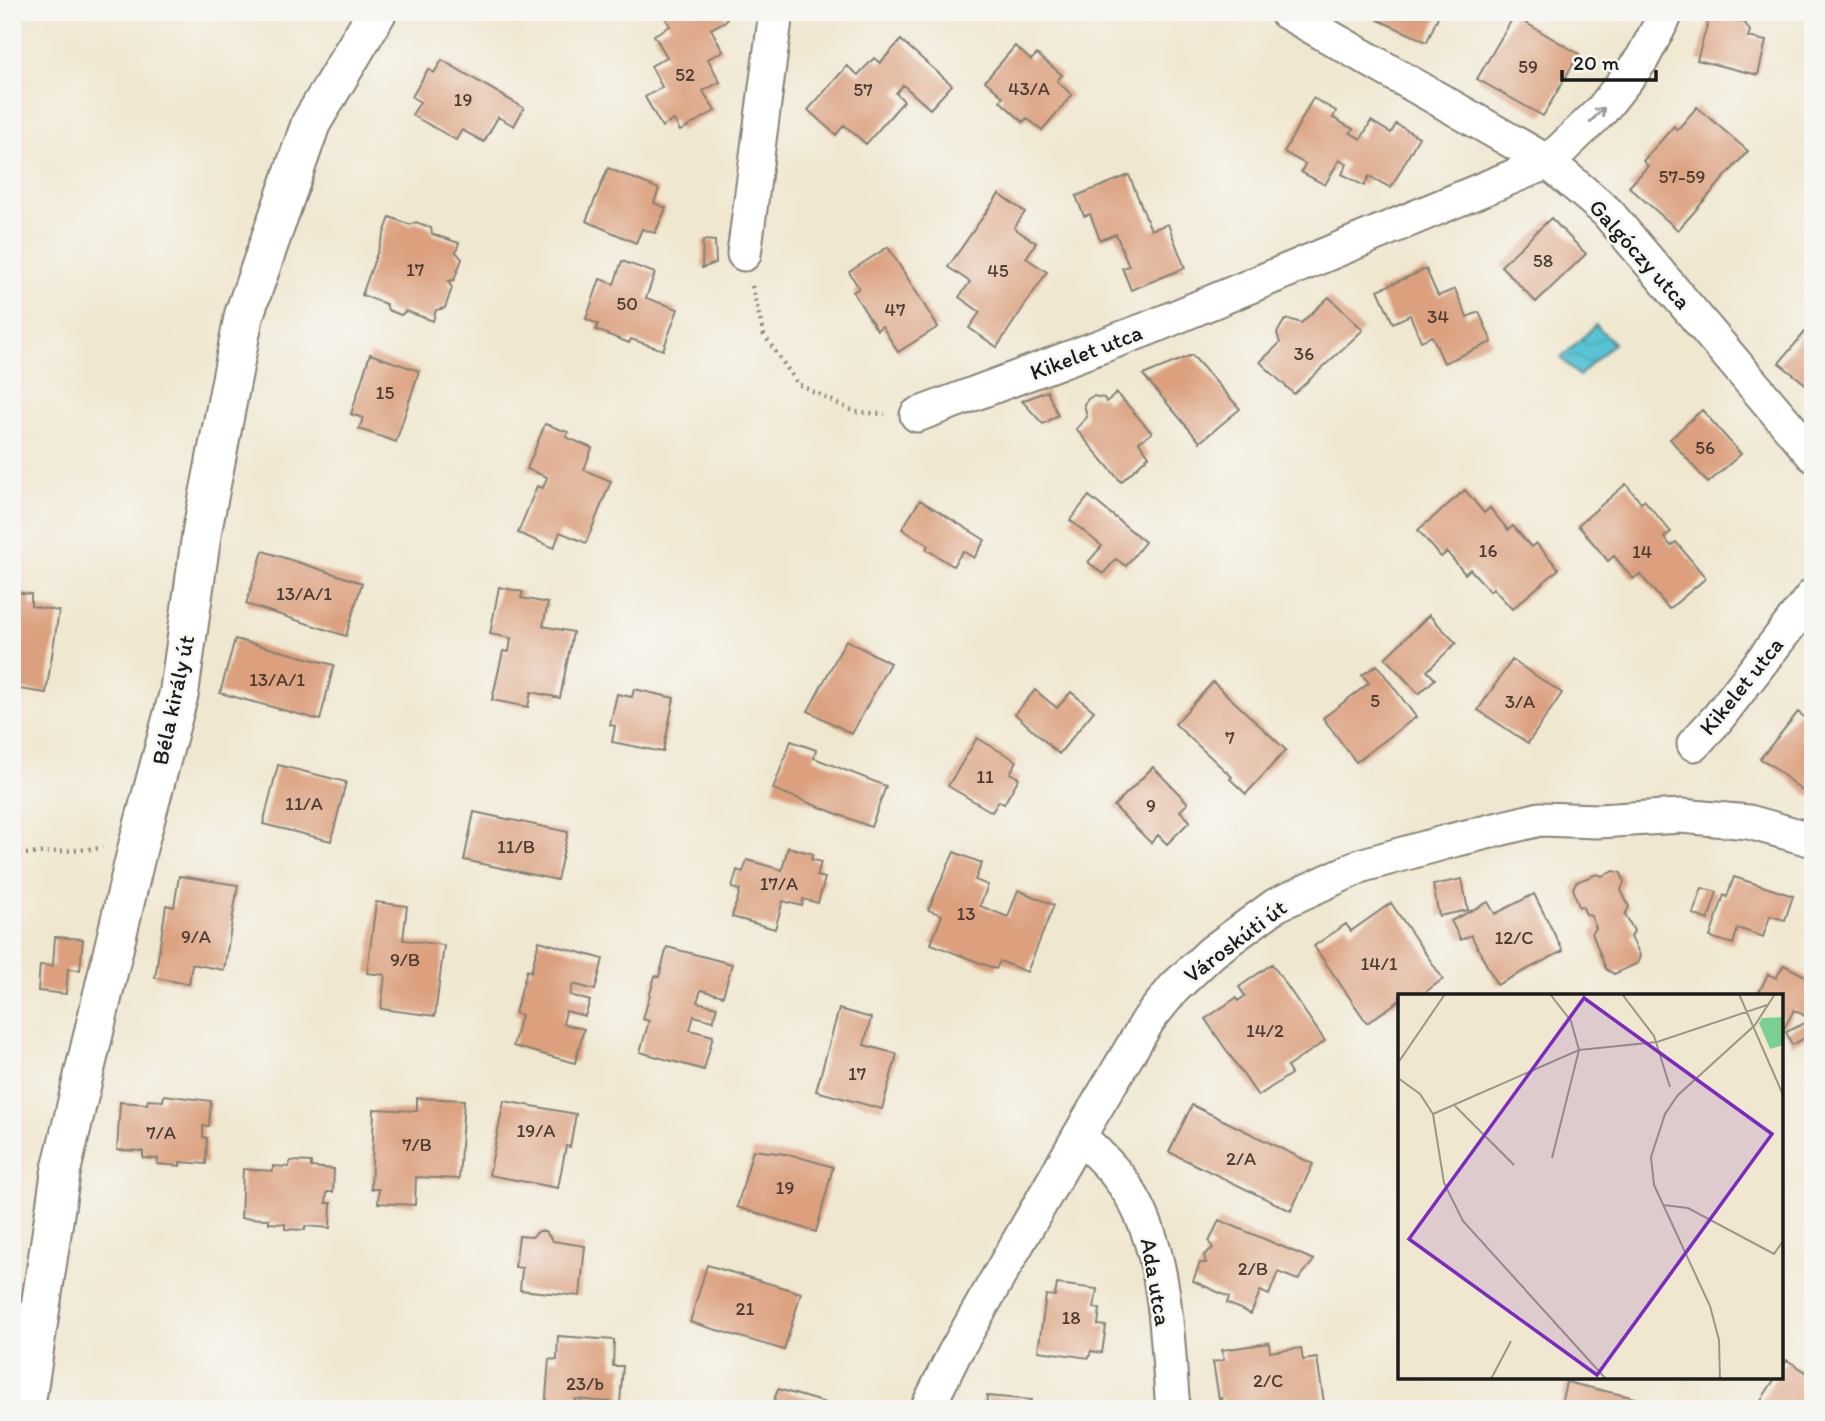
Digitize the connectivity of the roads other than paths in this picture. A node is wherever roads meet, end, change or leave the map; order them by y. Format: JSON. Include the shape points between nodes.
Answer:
{"nodes":[{"id":1,"x":377,"y":12,"type":"edge"},
{"id":2,"x":776,"y":12,"type":"edge"},
{"id":3,"x":1286,"y":12,"type":"edge"},
{"id":4,"x":1667,"y":12,"type":"edge"},
{"id":5,"x":1548,"y":162,"type":"junction"},
{"id":6,"x":744,"y":254,"type":"road end"},
{"id":7,"x":916,"y":415,"type":"road end"},
{"id":8,"x":1813,"y":455,"type":"edge"},
{"id":9,"x":1813,"y":595,"type":"edge"},
{"id":10,"x":1694,"y":744,"type":"dead end"},
{"id":11,"x":1813,"y":840,"type":"edge"},
{"id":12,"x":1080,"y":1136,"type":"junction"},
{"id":13,"x":25,"y":1409,"type":"edge"},
{"id":14,"x":927,"y":1409,"type":"edge"},
{"id":15,"x":1173,"y":1409,"type":"edge"}],
"edges":[{"from":1,"to":13,"type":"street","name":"Béla király út","via":[[311,122],[244,315],[202,531],[179,693],[61,1171]]},
{"from":2,"to":6,"type":"street"},
{"from":3,"to":5,"type":"street","name":"Galgóczy utca"},
{"from":5,"to":4,"type":"street","name":"Kikelet utca","one_way":true,"via":[[1601,111],[1642,59]]},
{"from":5,"to":7,"type":"street","name":"Kikelet utca","via":[[1147,329]]},
{"from":5,"to":8,"type":"street","name":"Galgóczy utca","via":[[1607,212]]},
{"from":9,"to":10,"type":"street","name":"Kikelet utca"},
{"from":11,"to":12,"type":"street","name":"Városkúti út","via":[[1749,822],[1681,816],[1541,819],[1363,865],[1276,905],[1212,953],[1174,989],[1149,1019]]},
{"from":12,"to":14,"type":"street","name":"Városkúti út"},
{"from":12,"to":15,"type":"street","name":"Ada utca","via":[[1118,1175],[1144,1223],[1157,1268]]}]}
